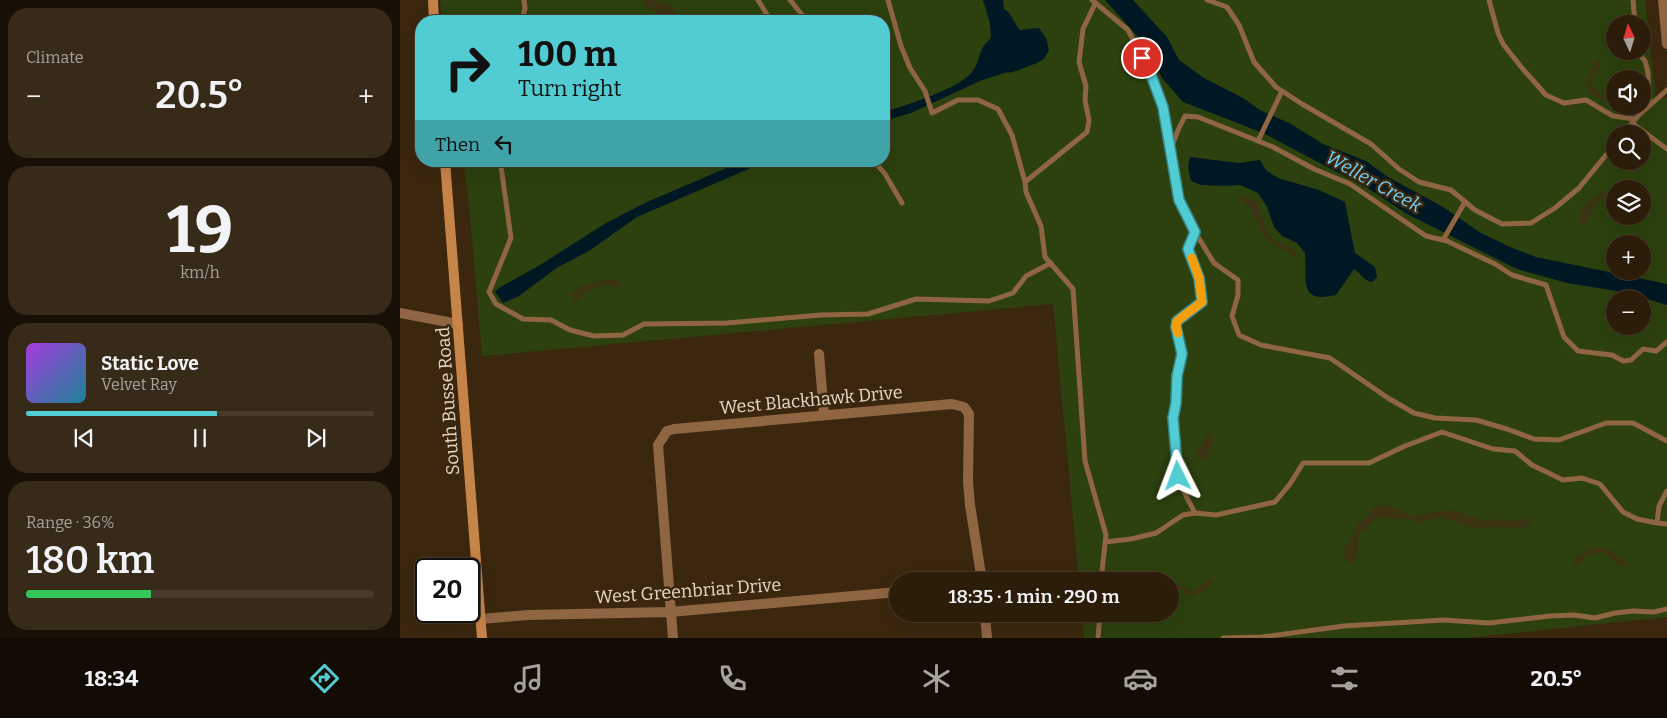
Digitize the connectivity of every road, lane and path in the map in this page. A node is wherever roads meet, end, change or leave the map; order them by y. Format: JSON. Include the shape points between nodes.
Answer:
{"nodes":[{"id":1,"x":432,"y":0,"type":"edge"},
{"id":2,"x":524,"y":0,"type":"edge"},
{"id":3,"x":758,"y":0,"type":"edge"},
{"id":4,"x":790,"y":0,"type":"edge"},
{"id":5,"x":888,"y":0,"type":"edge"},
{"id":6,"x":1206,"y":0,"type":"edge"},
{"id":7,"x":1489,"y":0,"type":"edge"},
{"id":8,"x":1633,"y":0,"type":"edge"},
{"id":9,"x":1663,"y":0,"type":"edge"},
{"id":10,"x":1094,"y":2,"type":"edge"},
{"id":11,"x":433,"y":15,"type":"edge"},
{"id":12,"x":523,"y":15,"type":"edge"},
{"id":13,"x":767,"y":15,"type":"edge"},
{"id":14,"x":802,"y":15,"type":"edge"},
{"id":15,"x":1634,"y":15,"type":"edge"},
{"id":16,"x":1667,"y":44,"type":"edge"},
{"id":17,"x":1667,"y":90,"type":"edge"},
{"id":18,"x":1282,"y":91,"type":"junction"},
{"id":19,"x":1292,"y":97,"type":"junction"},
{"id":20,"x":1651,"y":104,"type":"edge"},
{"id":21,"x":1275,"y":106,"type":"junction"},
{"id":22,"x":1640,"y":115,"type":"edge"},
{"id":23,"x":1634,"y":121,"type":"junction"},
{"id":24,"x":1631,"y":125,"type":"edge"},
{"id":25,"x":1258,"y":141,"type":"junction"},
{"id":26,"x":1667,"y":149,"type":"edge"},
{"id":27,"x":1170,"y":151,"type":"junction"},
{"id":28,"x":1606,"y":155,"type":"edge"},
{"id":29,"x":445,"y":167,"type":"edge"},
{"id":30,"x":501,"y":167,"type":"edge"},
{"id":31,"x":879,"y":167,"type":"edge"},
{"id":32,"x":1025,"y":182,"type":"junction"},
{"id":33,"x":1465,"y":202,"type":"junction"},
{"id":34,"x":902,"y":203,"type":"dead end"},
{"id":35,"x":1195,"y":232,"type":"junction"},
{"id":36,"x":1444,"y":238,"type":"junction"},
{"id":37,"x":1051,"y":264,"type":"junction"},
{"id":38,"x":400,"y":313,"type":"edge"},
{"id":39,"x":458,"y":324,"type":"junction"},
{"id":40,"x":1667,"y":342,"type":"edge"},
{"id":41,"x":819,"y":354,"type":"dead end"},
{"id":42,"x":824,"y":415,"type":"junction"},
{"id":43,"x":1667,"y":441,"type":"edge"},
{"id":44,"x":1667,"y":491,"type":"edge"},
{"id":45,"x":1195,"y":513,"type":"junction"},
{"id":46,"x":1657,"y":523,"type":"junction"},
{"id":47,"x":1667,"y":524,"type":"edge"},
{"id":48,"x":1105,"y":542,"type":"junction"},
{"id":49,"x":475,"y":558,"type":"edge"},
{"id":50,"x":981,"y":572,"type":"edge"},
{"id":51,"x":1102,"y":572,"type":"edge"},
{"id":52,"x":889,"y":593,"type":"edge"},
{"id":53,"x":1667,"y":609,"type":"edge"},
{"id":54,"x":670,"y":612,"type":"junction"},
{"id":55,"x":480,"y":619,"type":"joint"},
{"id":56,"x":986,"y":622,"type":"edge"},
{"id":57,"x":1099,"y":622,"type":"edge"},
{"id":58,"x":482,"y":638,"type":"edge"},
{"id":59,"x":673,"y":638,"type":"edge"},
{"id":60,"x":987,"y":638,"type":"edge"},
{"id":61,"x":1098,"y":638,"type":"edge"},
{"id":62,"x":1223,"y":638,"type":"edge"}],
"edges":[{"from":1,"to":11,"type":"main road"},
{"from":2,"to":12,"type":"lane"},
{"from":3,"to":13,"type":"lane"},
{"from":4,"to":14,"type":"lane"},
{"from":5,"to":32,"type":"lane","via":[[910,68],[925,91],[932,113],[958,100],[978,100],[998,109],[1012,136]]},
{"from":6,"to":18,"type":"lane","via":[[1227,7],[1239,24],[1254,62]]},
{"from":7,"to":23,"type":"lane","via":[[1503,44],[1546,95],[1564,103],[1586,100],[1613,116]]},
{"from":8,"to":15,"type":"lane"},
{"from":9,"to":16,"type":"street"},
{"from":10,"to":27,"type":"lane","via":[[1128,30],[1150,72],[1163,107]]},
{"from":10,"to":32,"type":"lane","via":[[1082,29],[1079,62],[1086,86],[1087,132]]},
{"from":17,"to":20,"type":"lane"},
{"from":18,"to":19,"type":"lane"},
{"from":18,"to":21,"type":"lane"},
{"from":19,"to":21,"type":"lane"},
{"from":19,"to":33,"type":"lane","via":[[1371,144],[1418,182],[1451,190]]},
{"from":21,"to":25,"type":"lane"},
{"from":22,"to":23,"type":"lane"},
{"from":23,"to":24,"type":"lane"},
{"from":23,"to":26,"type":"lane"},
{"from":25,"to":27,"type":"lane","via":[[1198,117],[1185,116]]},
{"from":25,"to":36,"type":"lane","via":[[1350,184],[1426,236]]},
{"from":27,"to":35,"type":"lane","via":[[1179,200]]},
{"from":28,"to":33,"type":"lane","via":[[1579,188],[1531,223],[1502,224]]},
{"from":29,"to":39,"type":"main road","name":"South Busse Road"},
{"from":30,"to":37,"type":"lane","via":[[511,238],[489,292],[496,304],[523,319],[551,320],[570,330],[594,336],[623,335],[644,324],[727,323],[868,314],[916,299],[990,301],[1013,293],[1026,276]]},
{"from":31,"to":34,"type":"lane"},
{"from":32,"to":37,"type":"lane","via":[[1041,226],[1045,257]]},
{"from":33,"to":36,"type":"lane"},
{"from":35,"to":43,"type":"lane","via":[[1214,262],[1238,280],[1232,316],[1239,335],[1260,345],[1330,358],[1414,413],[1435,418],[1476,420],[1534,439],[1560,440],[1606,423],[1633,423]]},
{"from":35,"to":45,"type":"lane","via":[[1188,249],[1199,278],[1202,302],[1177,321],[1182,354],[1173,418],[1178,476]]},
{"from":36,"to":40,"type":"lane","via":[[1512,275],[1546,285],[1564,338],[1578,350],[1612,355],[1623,361],[1631,360],[1643,349],[1656,351]]},
{"from":37,"to":48,"type":"lane","via":[[1073,289],[1085,461],[1106,535]]},
{"from":38,"to":39,"type":"street"},
{"from":39,"to":49,"type":"main road","name":"South Busse Road"},
{"from":41,"to":42,"type":"street"},
{"from":42,"to":50,"type":"street","name":"West Blackhawk Drive","via":[[952,404],[964,407],[969,414],[968,482]]},
{"from":42,"to":54,"type":"street","name":"West Blackhawk Drive","via":[[674,430],[663,436],[658,445]]},
{"from":44,"to":46,"type":"lane","via":[[1659,506]]},
{"from":45,"to":46,"type":"lane","via":[[1216,515],[1275,502],[1303,463],[1369,463],[1442,432],[1492,449],[1515,451],[1532,465],[1563,480],[1582,478],[1600,484],[1623,512]]},
{"from":45,"to":48,"type":"lane","via":[[1183,515],[1156,533]]},
{"from":46,"to":47,"type":"lane"},
{"from":48,"to":51,"type":"lane"},
{"from":52,"to":54,"type":"street","name":"West Greenbriar Drive"},
{"from":53,"to":62,"type":"lane","via":[[1615,612],[1595,618],[1574,615],[1489,623],[1443,620]]},
{"from":54,"to":55,"type":"street","name":"West Greenbriar Drive"},
{"from":54,"to":59,"type":"street"},
{"from":55,"to":58,"type":"main road","name":"South Busse Road"},
{"from":56,"to":60,"type":"street"},
{"from":57,"to":61,"type":"lane"}]}
